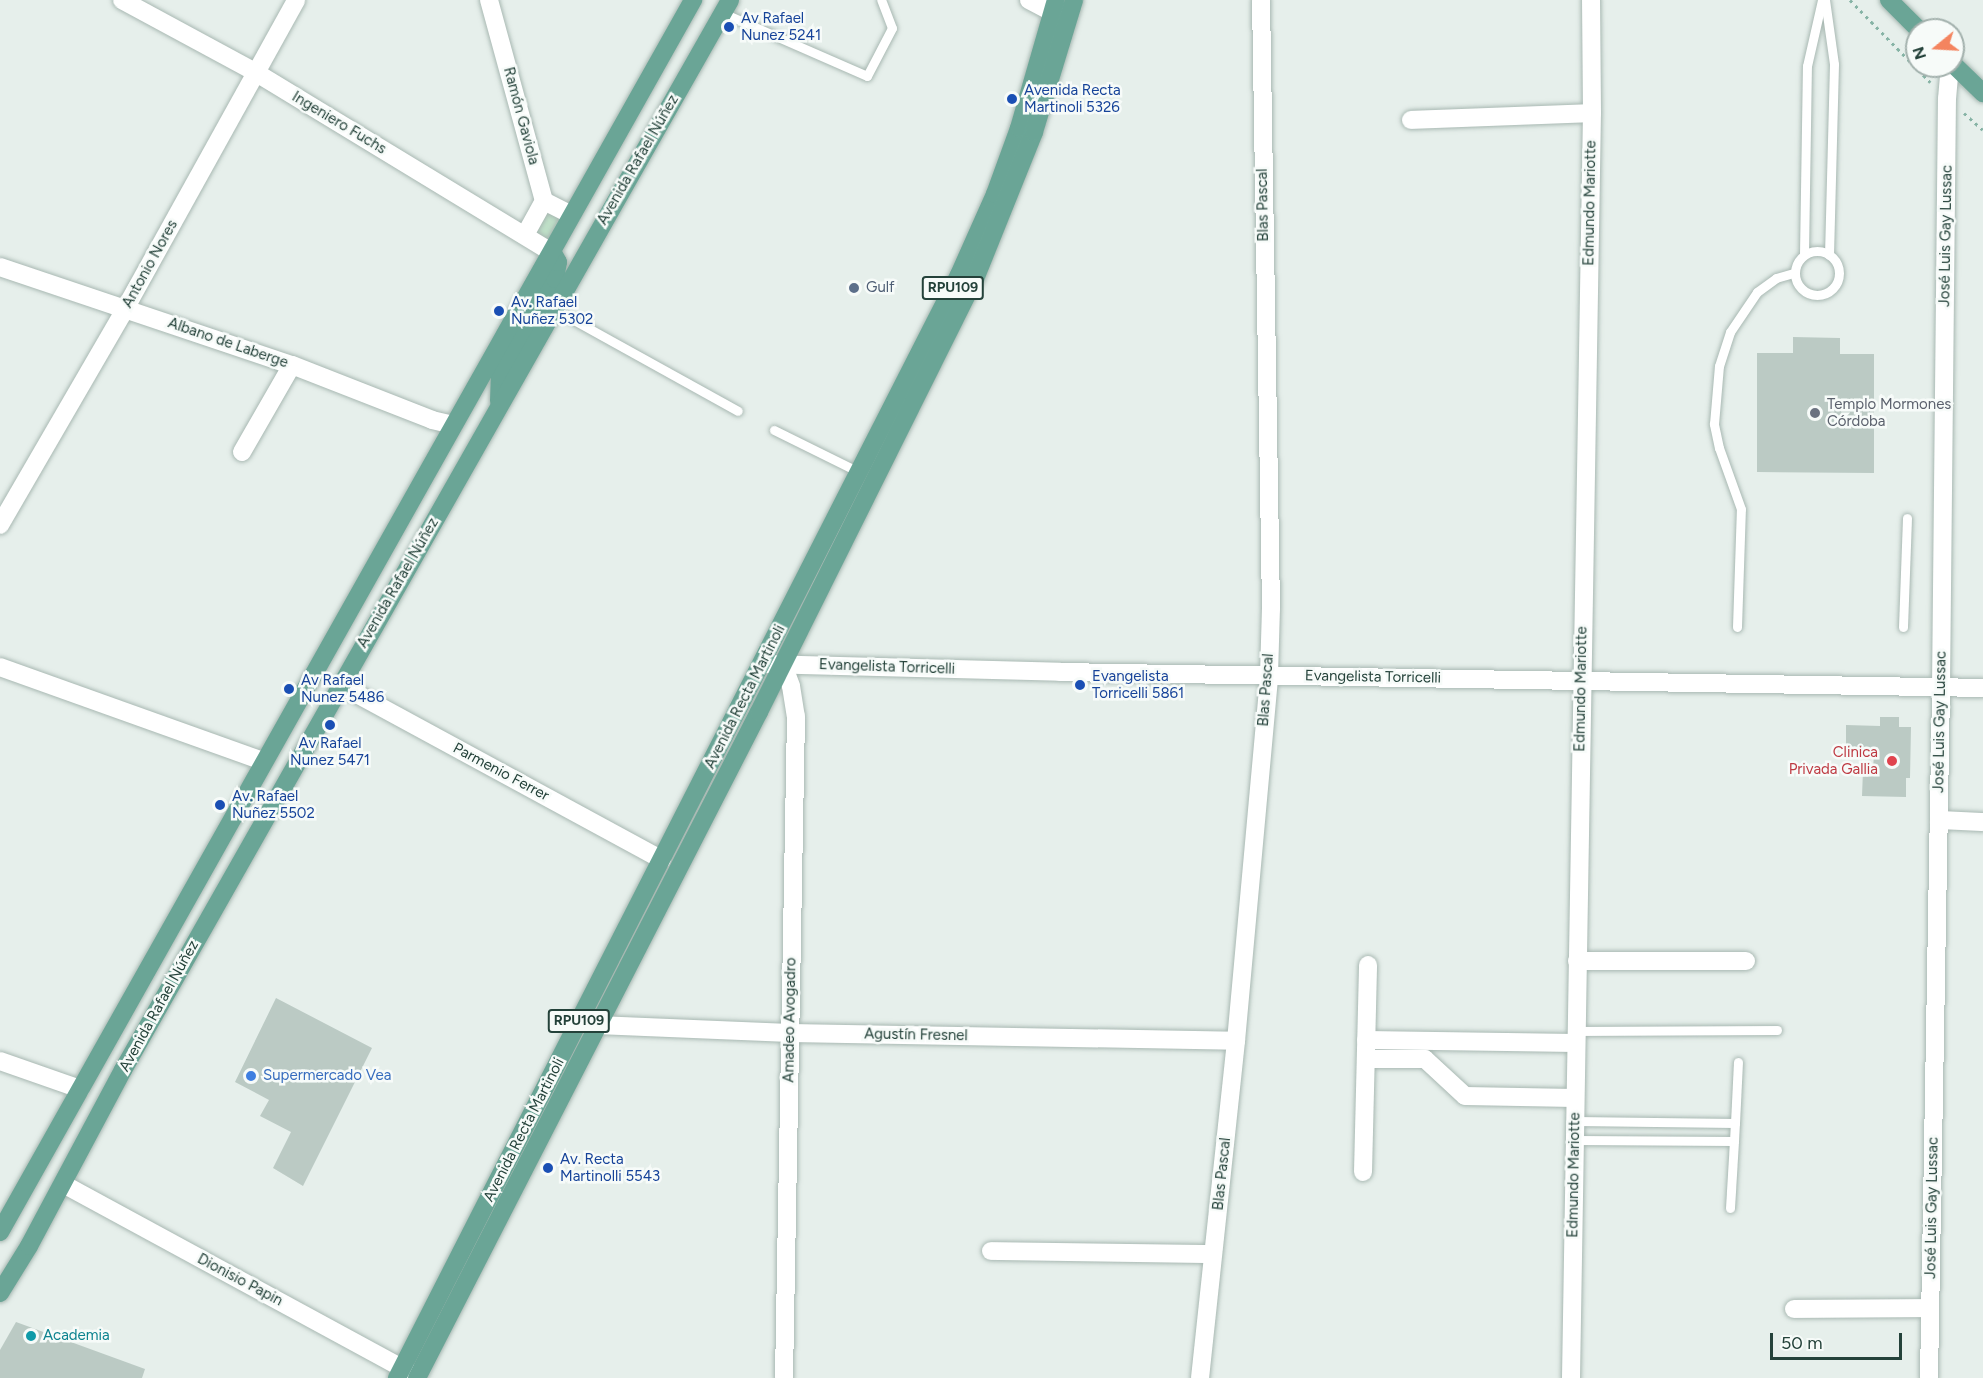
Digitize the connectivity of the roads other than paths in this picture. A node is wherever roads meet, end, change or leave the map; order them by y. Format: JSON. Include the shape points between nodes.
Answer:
{"nodes":[{"id":1,"x":122,"y":0,"type":"edge"},
{"id":2,"x":296,"y":0,"type":"edge"},
{"id":3,"x":489,"y":0,"type":"edge"},
{"id":4,"x":693,"y":0,"type":"edge"},
{"id":5,"x":880,"y":0,"type":"edge"},
{"id":6,"x":1029,"y":0,"type":"edge"},
{"id":7,"x":1261,"y":0,"type":"edge"},
{"id":8,"x":1591,"y":0,"type":"edge"},
{"id":9,"x":1823,"y":0,"type":"edge"},
{"id":10,"x":1889,"y":0,"type":"edge"},
{"id":11,"x":726,"y":7,"type":"edge"},
{"id":12,"x":1064,"y":8,"type":"edge"},
{"id":13,"x":1907,"y":18,"type":"edge"},
{"id":14,"x":255,"y":72,"type":"junction"},
{"id":15,"x":1965,"y":77,"type":"edge"},
{"id":16,"x":1950,"y":78,"type":"edge"},
{"id":17,"x":1983,"y":93,"type":"edge"},
{"id":18,"x":1592,"y":113,"type":"junction"},
{"id":19,"x":1411,"y":120,"type":"dead end"},
{"id":20,"x":544,"y":201,"type":"junction"},
{"id":21,"x":612,"y":205,"type":"junction"},
{"id":22,"x":572,"y":215,"type":"junction"},
{"id":23,"x":525,"y":235,"type":"junction"},
{"id":24,"x":553,"y":253,"type":"junction"},
{"id":25,"x":1804,"y":254,"type":"junction"},
{"id":26,"x":1829,"y":255,"type":"junction"},
{"id":27,"x":0,"y":267,"type":"edge"},
{"id":28,"x":1794,"y":273,"type":"junction"},
{"id":29,"x":125,"y":309,"type":"junction"},
{"id":30,"x":554,"y":309,"type":"junction"},
{"id":31,"x":292,"y":365,"type":"junction"},
{"id":32,"x":499,"y":406,"type":"junction"},
{"id":33,"x":738,"y":411,"type":"dead end"},
{"id":34,"x":453,"y":425,"type":"junction"},
{"id":35,"x":774,"y":430,"type":"dead end"},
{"id":36,"x":242,"y":452,"type":"dead end"},
{"id":37,"x":861,"y":473,"type":"junction"},
{"id":38,"x":1907,"y":518,"type":"dead end"},
{"id":39,"x":0,"y":525,"type":"edge"},
{"id":40,"x":821,"y":548,"type":"junction"},
{"id":41,"x":1737,"y":627,"type":"dead end"},
{"id":42,"x":1904,"y":627,"type":"dead end"},
{"id":43,"x":763,"y":664,"type":"junction"},
{"id":44,"x":783,"y":664,"type":"junction"},
{"id":45,"x":0,"y":667,"type":"edge"},
{"id":46,"x":1269,"y":675,"type":"junction"},
{"id":47,"x":1581,"y":681,"type":"junction"},
{"id":48,"x":340,"y":685,"type":"junction"},
{"id":49,"x":1941,"y":688,"type":"junction"},
{"id":50,"x":1983,"y":688,"type":"edge"},
{"id":51,"x":263,"y":761,"type":"junction"},
{"id":52,"x":1939,"y":820,"type":"junction"},
{"id":53,"x":1983,"y":822,"type":"edge"},
{"id":54,"x":662,"y":860,"type":"junction"},
{"id":55,"x":1577,"y":961,"type":"junction"},
{"id":56,"x":1746,"y":961,"type":"dead end"},
{"id":57,"x":1368,"y":965,"type":"dead end"},
{"id":58,"x":597,"y":1025,"type":"junction"},
{"id":59,"x":1777,"y":1030,"type":"dead end"},
{"id":60,"x":790,"y":1033,"type":"junction"},
{"id":61,"x":1576,"y":1037,"type":"junction"},
{"id":62,"x":1366,"y":1040,"type":"junction"},
{"id":63,"x":1236,"y":1041,"type":"junction"},
{"id":64,"x":1425,"y":1050,"type":"junction"},
{"id":65,"x":1365,"y":1059,"type":"junction"},
{"id":66,"x":0,"y":1061,"type":"edge"},
{"id":67,"x":1738,"y":1062,"type":"dead end"},
{"id":68,"x":80,"y":1089,"type":"junction"},
{"id":69,"x":1575,"y":1098,"type":"junction"},
{"id":70,"x":1575,"y":1121,"type":"junction"},
{"id":71,"x":1735,"y":1123,"type":"junction"},
{"id":72,"x":1575,"y":1140,"type":"junction"},
{"id":73,"x":1734,"y":1141,"type":"junction"},
{"id":74,"x":1362,"y":1172,"type":"dead end"},
{"id":75,"x":63,"y":1184,"type":"junction"},
{"id":76,"x":1730,"y":1208,"type":"dead end"},
{"id":77,"x":0,"y":1232,"type":"edge"},
{"id":78,"x":991,"y":1251,"type":"dead end"},
{"id":79,"x":1213,"y":1254,"type":"junction"},
{"id":80,"x":0,"y":1293,"type":"edge"},
{"id":81,"x":1930,"y":1308,"type":"junction"},
{"id":82,"x":1794,"y":1309,"type":"dead end"},
{"id":83,"x":411,"y":1376,"type":"edge"},
{"id":84,"x":784,"y":1378,"type":"edge"},
{"id":85,"x":1200,"y":1378,"type":"edge"},
{"id":86,"x":1571,"y":1378,"type":"edge"},
{"id":87,"x":1929,"y":1378,"type":"edge"}],
"edges":[{"from":1,"to":14,"type":"street","name":"Ingeniero Fuchs"},
{"from":2,"to":14,"type":"street","name":"Antonio Nores"},
{"from":3,"to":20,"type":"street","name":"Ramón Gaviola"},
{"from":4,"to":22,"type":"main road","name":"Avenida Rafael Núñez"},
{"from":5,"to":11,"type":"lane","via":[[892,28],[867,76]]},
{"from":6,"to":12,"type":"street"},
{"from":7,"to":46,"type":"street","name":"Blas Pascal"},
{"from":8,"to":18,"type":"street","name":"Edmundo Mariotte"},
{"from":9,"to":25,"type":"lane","via":[[1807,66]]},
{"from":9,"to":26,"type":"lane","via":[[1834,64]]},
{"from":10,"to":13,"type":"main road"},
{"from":11,"to":21,"type":"main road","name":"Avenida Rafael Núñez"},
{"from":12,"to":37,"type":"main road","name":"Avenida Recta Martinoli","number":"RPU109","via":[[995,194]]},
{"from":12,"to":44,"type":"main road","name":"Avenida Recta Martinoli","number":"RPU109","via":[[1034,132],[1010,198],[975,279]]},
{"from":14,"to":23,"type":"street","name":"Ingeniero Fuchs"},
{"from":14,"to":29,"type":"street","name":"Antonio Nores"},
{"from":15,"to":17,"type":"main road"},
{"from":16,"to":49,"type":"street","name":"José Luis Gay Lussac"},
{"from":18,"to":19,"type":"street"},
{"from":18,"to":47,"type":"street","name":"Edmundo Mariotte"},
{"from":20,"to":22,"type":"street"},
{"from":20,"to":23,"type":"street"},
{"from":21,"to":22,"type":"main road","via":[[596,215]]},
{"from":21,"to":30,"type":"main road","name":"Avenida Rafael Núñez"},
{"from":22,"to":24,"type":"main road","name":"Avenida Rafael Núñez"},
{"from":23,"to":24,"type":"street","name":"Ingeniero Fuchs"},
{"from":24,"to":32,"type":"main road","via":[[558,262],[557,274],[500,376]]},
{"from":24,"to":34,"type":"main road","name":"Avenida Rafael Núñez"},
{"from":25,"to":26,"type":"lane","via":[[1817,251]]},
{"from":25,"to":28,"type":"lane"},
{"from":26,"to":28,"type":"lane","via":[[1837,264],[1839,277],[1827,293],[1807,294]]},
{"from":27,"to":29,"type":"street","name":"Albano de Laberge"},
{"from":28,"to":41,"type":"lane","via":[[1776,278],[1756,292],[1730,332],[1719,366],[1714,424],[1741,509]]},
{"from":29,"to":31,"type":"street","name":"Albano de Laberge"},
{"from":29,"to":39,"type":"street","name":"Antonio Nores"},
{"from":30,"to":32,"type":"main road","name":"Avenida Rafael Núñez"},
{"from":30,"to":33,"type":"lane"},
{"from":31,"to":34,"type":"street","name":"Albano de Laberge"},
{"from":31,"to":36,"type":"street"},
{"from":32,"to":48,"type":"main road","name":"Avenida Rafael Núñez"},
{"from":34,"to":51,"type":"main road","name":"Avenida Rafael Núñez"},
{"from":35,"to":37,"type":"lane"},
{"from":37,"to":40,"type":"main road","name":"Avenida Recta Martinoli","number":"RPU109"},
{"from":38,"to":42,"type":"lane"},
{"from":40,"to":43,"type":"main road","name":"Avenida Recta Martinoli","number":"RPU109"},
{"from":40,"to":44,"type":"main road","via":[[819,570],[778,651],[777,659]]},
{"from":43,"to":44,"type":"street","name":"Evangelista Torricelli"},
{"from":43,"to":54,"type":"main road","name":"Avenida Recta Martinoli","number":"RPU109"},
{"from":44,"to":46,"type":"street","name":"Evangelista Torricelli"},
{"from":44,"to":58,"type":"main road","name":"Avenida Recta Martinoli","number":"RPU109"},
{"from":44,"to":60,"type":"street","name":"Amadeo Avogadro","via":[[796,716]]},
{"from":45,"to":51,"type":"street"},
{"from":46,"to":47,"type":"street","name":"Evangelista Torricelli"},
{"from":46,"to":63,"type":"street","name":"Blas Pascal"},
{"from":47,"to":49,"type":"street","name":"Evangelista Torricelli"},
{"from":47,"to":55,"type":"street","name":"Edmundo Mariotte"},
{"from":48,"to":54,"type":"street","name":"Parmenio Ferrer"},
{"from":48,"to":75,"type":"main road","name":"Avenida Rafael Núñez"},
{"from":49,"to":50,"type":"street","name":"Evangelista Torricelli"},
{"from":49,"to":52,"type":"street","name":"José Luis Gay Lussac"},
{"from":51,"to":68,"type":"main road","name":"Avenida Rafael Núñez"},
{"from":52,"to":53,"type":"street"},
{"from":52,"to":81,"type":"street","name":"José Luis Gay Lussac"},
{"from":54,"to":83,"type":"main road","name":"Avenida Recta Martinoli","number":"RPU109"},
{"from":55,"to":56,"type":"street"},
{"from":55,"to":61,"type":"street","name":"Edmundo Mariotte"},
{"from":57,"to":62,"type":"street"},
{"from":58,"to":60,"type":"street","name":"Agustín Fresnel"},
{"from":58,"to":83,"type":"main road","name":"Avenida Recta Martinoli","number":"RPU109"},
{"from":59,"to":61,"type":"lane"},
{"from":60,"to":63,"type":"street","name":"Agustín Fresnel"},
{"from":60,"to":84,"type":"street","name":"Amadeo Avogadro"},
{"from":61,"to":64,"type":"street"},
{"from":61,"to":69,"type":"street","name":"Edmundo Mariotte"},
{"from":62,"to":64,"type":"street"},
{"from":62,"to":65,"type":"street"},
{"from":63,"to":79,"type":"street","name":"Blas Pascal"},
{"from":64,"to":65,"type":"street"},
{"from":64,"to":69,"type":"street","via":[[1465,1096]]},
{"from":65,"to":74,"type":"street"},
{"from":66,"to":68,"type":"street"},
{"from":67,"to":71,"type":"lane"},
{"from":68,"to":77,"type":"main road","name":"Avenida Rafael Núñez"},
{"from":69,"to":70,"type":"street","name":"Edmundo Mariotte"},
{"from":70,"to":71,"type":"lane"},
{"from":70,"to":72,"type":"street","name":"Edmundo Mariotte"},
{"from":71,"to":73,"type":"lane"},
{"from":72,"to":73,"type":"lane"},
{"from":72,"to":86,"type":"street","name":"Edmundo Mariotte"},
{"from":73,"to":76,"type":"lane"},
{"from":75,"to":80,"type":"main road","name":"Avenida Rafael Núñez"},
{"from":75,"to":83,"type":"street","name":"Dionisio Papin"},
{"from":78,"to":79,"type":"street"},
{"from":79,"to":85,"type":"street","name":"Blas Pascal"},
{"from":81,"to":82,"type":"street"},
{"from":81,"to":87,"type":"street","name":"José Luis Gay Lussac"}]}
